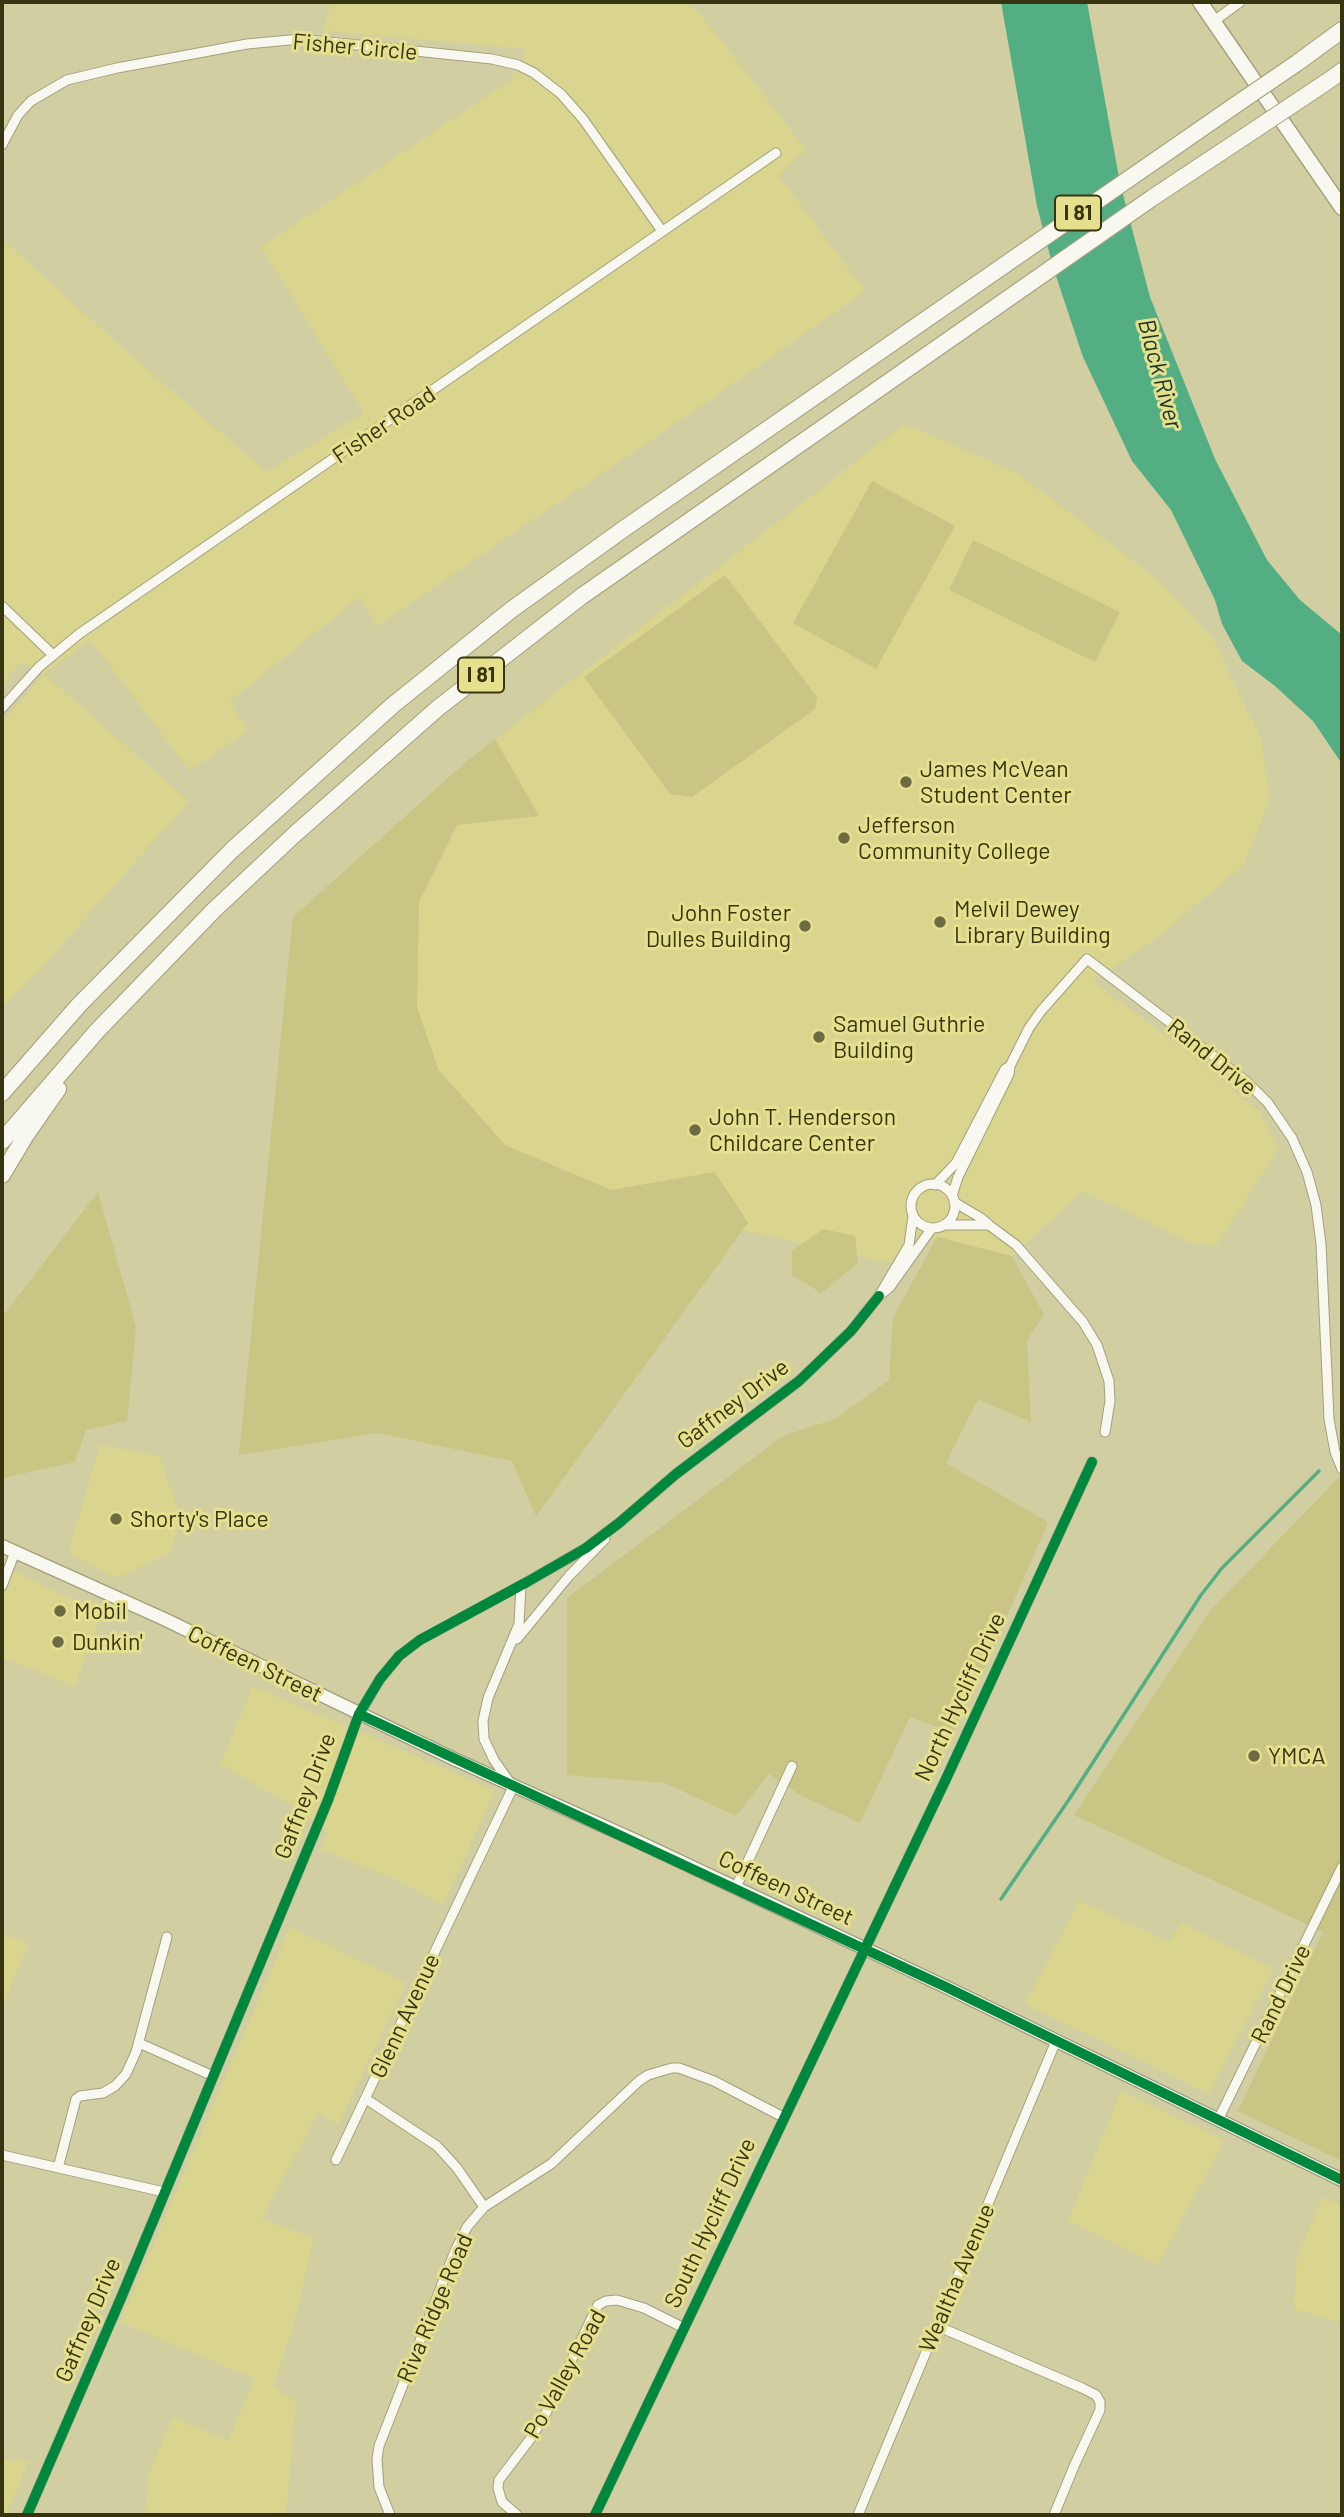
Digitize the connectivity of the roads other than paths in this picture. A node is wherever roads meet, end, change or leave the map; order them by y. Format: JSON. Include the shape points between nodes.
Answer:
{"nodes":[{"id":1,"x":1200,"y":2,"type":"edge"},
{"id":2,"x":1240,"y":2,"type":"edge"},
{"id":3,"x":1214,"y":21,"type":"junction"},
{"id":4,"x":1342,"y":30,"type":"edge"},
{"id":5,"x":1342,"y":71,"type":"edge"},
{"id":6,"x":2,"y":145,"type":"edge"},
{"id":7,"x":776,"y":153,"type":"dead end"},
{"id":8,"x":1342,"y":208,"type":"edge"},
{"id":9,"x":662,"y":231,"type":"junction"},
{"id":10,"x":2,"y":606,"type":"edge"},
{"id":11,"x":53,"y":654,"type":"junction"},
{"id":12,"x":2,"y":708,"type":"edge"},
{"id":13,"x":97,"y":1031,"type":"junction"},
{"id":14,"x":1010,"y":1066,"type":"junction"},
{"id":15,"x":23,"y":1068,"type":"junction"},
{"id":16,"x":2,"y":1086,"type":"edge"},
{"id":17,"x":2,"y":1093,"type":"edge"},
{"id":18,"x":2,"y":1141,"type":"edge"},
{"id":19,"x":2,"y":1175,"type":"edge"},
{"id":20,"x":935,"y":1185,"type":"junction"},
{"id":21,"x":953,"y":1199,"type":"junction"},
{"id":22,"x":913,"y":1216,"type":"junction"},
{"id":23,"x":944,"y":1225,"type":"junction"},
{"id":24,"x":989,"y":1225,"type":"junction"},
{"id":25,"x":932,"y":1228,"type":"junction"},
{"id":26,"x":879,"y":1296,"type":"junction"},
{"id":27,"x":1105,"y":1432,"type":"dead end"},
{"id":28,"x":1092,"y":1462,"type":"dead end"},
{"id":29,"x":1342,"y":1469,"type":"edge"},
{"id":30,"x":619,"y":1523,"type":"junction"},
{"id":31,"x":2,"y":1546,"type":"edge"},
{"id":32,"x":15,"y":1552,"type":"junction"},
{"id":33,"x":2,"y":1586,"type":"edge"},
{"id":34,"x":521,"y":1586,"type":"junction"},
{"id":35,"x":509,"y":1648,"type":"junction"},
{"id":36,"x":359,"y":1714,"type":"junction"},
{"id":37,"x":792,"y":1766,"type":"dead end"},
{"id":38,"x":513,"y":1787,"type":"junction"},
{"id":39,"x":1342,"y":1867,"type":"edge"},
{"id":40,"x":736,"y":1888,"type":"junction"},
{"id":41,"x":167,"y":1937,"type":"dead end"},
{"id":42,"x":864,"y":1949,"type":"junction"},
{"id":43,"x":1056,"y":2041,"type":"junction"},
{"id":44,"x":139,"y":2043,"type":"junction"},
{"id":45,"x":213,"y":2077,"type":"junction"},
{"id":46,"x":366,"y":2099,"type":"junction"},
{"id":47,"x":783,"y":2117,"type":"junction"},
{"id":48,"x":1218,"y":2120,"type":"junction"},
{"id":49,"x":2,"y":2155,"type":"edge"},
{"id":50,"x":336,"y":2160,"type":"dead end"},
{"id":51,"x":58,"y":2168,"type":"junction"},
{"id":52,"x":1342,"y":2180,"type":"edge"},
{"id":53,"x":164,"y":2192,"type":"junction"},
{"id":54,"x":484,"y":2207,"type":"junction"},
{"id":55,"x":937,"y":2326,"type":"junction"},
{"id":56,"x":684,"y":2328,"type":"junction"},
{"id":57,"x":27,"y":2515,"type":"edge"},
{"id":58,"x":390,"y":2515,"type":"edge"},
{"id":59,"x":517,"y":2515,"type":"edge"},
{"id":60,"x":595,"y":2515,"type":"edge"},
{"id":61,"x":858,"y":2515,"type":"edge"},
{"id":62,"x":1054,"y":2515,"type":"edge"}],
"edges":[{"from":1,"to":3,"type":"main road"},
{"from":2,"to":3,"type":"street"},
{"from":3,"to":8,"type":"main road"},
{"from":4,"to":15,"type":"highway","number":"I 81","bridge":true,"via":[[511,610],[286,799],[206,875]]},
{"from":5,"to":13,"type":"highway","number":"I 81","bridge":true,"via":[[582,596],[438,708],[295,834]]},
{"from":6,"to":9,"type":"street","name":"Fisher Circle","via":[[18,115],[67,80],[247,44],[300,39],[492,59],[534,73],[561,94]]},
{"from":7,"to":9,"type":"street","name":"Fisher Road"},
{"from":9,"to":11,"type":"street","name":"Fisher Road"},
{"from":10,"to":11,"type":"street"},
{"from":11,"to":12,"type":"street","name":"Fisher Road"},
{"from":13,"to":18,"type":"highway","number":"I 81"},
{"from":13,"to":19,"type":"highway"},
{"from":14,"to":20,"type":"street","via":[[956,1163]]},
{"from":14,"to":21,"type":"street","via":[[962,1166]]},
{"from":14,"to":29,"type":"street","name":"Rand Drive","via":[[1041,1011],[1087,959],[1246,1081],[1268,1103],[1292,1138],[1316,1205],[1329,1419]]},
{"from":15,"to":16,"type":"highway"},
{"from":15,"to":17,"type":"highway","number":"I 81"},
{"from":20,"to":21,"type":"street"},
{"from":20,"to":22,"type":"street","via":[[915,1194]]},
{"from":21,"to":23,"type":"street","via":[[953,1215]]},
{"from":21,"to":24,"type":"street"},
{"from":22,"to":25,"type":"street"},
{"from":22,"to":26,"type":"street","name":"Gaffney Drive","via":[[909,1245]]},
{"from":23,"to":24,"type":"street"},
{"from":23,"to":25,"type":"street"},
{"from":24,"to":27,"type":"street","via":[[1016,1245],[1083,1322],[1097,1345],[1109,1381]]},
{"from":25,"to":26,"type":"street","name":"Gaffney Drive"},
{"from":26,"to":30,"type":"street","name":"Gaffney Drive","via":[[851,1331],[799,1381]]},
{"from":28,"to":42,"type":"street","name":"North Hycliff Drive"},
{"from":30,"to":34,"type":"street","name":"Gaffney Drive"},
{"from":30,"to":35,"type":"street"},
{"from":31,"to":32,"type":"main road","name":"Coffeen Street"},
{"from":32,"to":33,"type":"street"},
{"from":32,"to":36,"type":"main road","name":"Coffeen Street"},
{"from":34,"to":35,"type":"street","via":[[519,1624]]},
{"from":34,"to":36,"type":"street","name":"Gaffney Drive","via":[[420,1640],[380,1679]]},
{"from":35,"to":38,"type":"street","via":[[483,1721],[484,1739]]},
{"from":36,"to":38,"type":"main road","name":"Coffeen Street"},
{"from":36,"to":45,"type":"street","name":"Gaffney Drive"},
{"from":37,"to":40,"type":"street"},
{"from":38,"to":40,"type":"main road","name":"Coffeen Street"},
{"from":38,"to":46,"type":"street","name":"Glenn Avenue"},
{"from":39,"to":48,"type":"street","name":"Rand Drive"},
{"from":40,"to":42,"type":"main road","name":"Coffeen Street"},
{"from":41,"to":44,"type":"street"},
{"from":42,"to":43,"type":"main road","name":"Coffeen Street"},
{"from":42,"to":47,"type":"street","name":"South Hycliff Drive"},
{"from":43,"to":48,"type":"main road","name":"Coffeen Street"},
{"from":43,"to":55,"type":"street","name":"Wealtha Avenue"},
{"from":44,"to":45,"type":"street"},
{"from":44,"to":51,"type":"street","via":[[126,2074],[115,2086],[76,2099]]},
{"from":45,"to":53,"type":"street","name":"Gaffney Drive"},
{"from":46,"to":50,"type":"street"},
{"from":46,"to":54,"type":"street","name":"Glenn Avenue","via":[[437,2146]]},
{"from":47,"to":54,"type":"street","name":"Riva Ridge Road","via":[[714,2081],[679,2068],[660,2071],[639,2081],[551,2164]]},
{"from":47,"to":56,"type":"street","name":"South Hycliff Drive"},
{"from":48,"to":52,"type":"main road","name":"Coffeen Street"},
{"from":49,"to":51,"type":"street"},
{"from":51,"to":53,"type":"street"},
{"from":53,"to":57,"type":"street","name":"Gaffney Drive"},
{"from":54,"to":58,"type":"street","name":"Riva Ridge Road","via":[[455,2250],[379,2446],[379,2487]]},
{"from":55,"to":61,"type":"street","name":"Wealtha Avenue"},
{"from":55,"to":62,"type":"street","via":[[1096,2395],[1100,2410]]},
{"from":56,"to":59,"type":"street","name":"Po Valley Road","via":[[617,2300],[598,2305],[544,2417],[499,2480],[502,2502]]},
{"from":56,"to":60,"type":"street","name":"South Hycliff Drive"}]}
